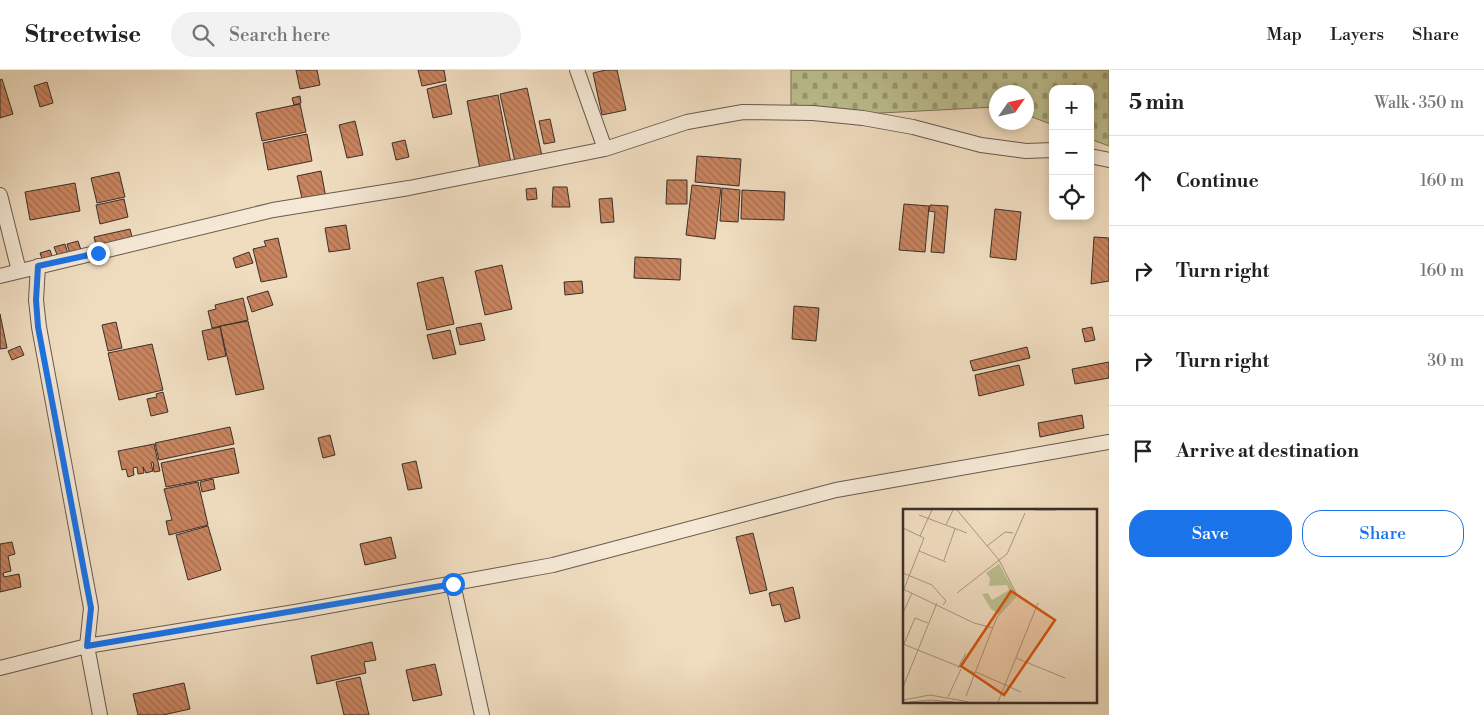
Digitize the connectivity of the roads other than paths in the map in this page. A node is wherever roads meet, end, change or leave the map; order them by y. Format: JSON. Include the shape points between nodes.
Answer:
{"nodes":[{"id":1,"x":577,"y":70,"type":"edge"},
{"id":2,"x":605,"y":149,"type":"junction"},
{"id":3,"x":1049,"y":150,"type":"edge"},
{"id":4,"x":1094,"y":157,"type":"edge"},
{"id":5,"x":1109,"y":160,"type":"edge"},
{"id":6,"x":0,"y":195,"type":"edge"},
{"id":7,"x":38,"y":266,"type":"junction"},
{"id":8,"x":19,"y":271,"type":"junction"},
{"id":9,"x":0,"y":276,"type":"edge"},
{"id":10,"x":1109,"y":442,"type":"edge"},
{"id":11,"x":453,"y":584,"type":"junction"},
{"id":12,"x":87,"y":646,"type":"junction"},
{"id":13,"x":0,"y":668,"type":"edge"},
{"id":14,"x":100,"y":715,"type":"edge"},
{"id":15,"x":482,"y":715,"type":"edge"}],
"edges":[{"from":1,"to":2,"type":"street"},
{"from":2,"to":3,"type":"street","via":[[687,122],[753,112],[863,118],[982,145],[1026,151]]},
{"from":2,"to":7,"type":"street","via":[[409,188],[273,210]]},
{"from":4,"to":5,"type":"street"},
{"from":6,"to":8,"type":"street"},
{"from":7,"to":8,"type":"street"},
{"from":7,"to":12,"type":"street","via":[[38,327],[91,608]]},
{"from":8,"to":9,"type":"street"},
{"from":10,"to":11,"type":"street","via":[[836,490],[553,565]]},
{"from":11,"to":12,"type":"street"},
{"from":11,"to":15,"type":"street"},
{"from":12,"to":13,"type":"street"},
{"from":12,"to":14,"type":"street"}]}
